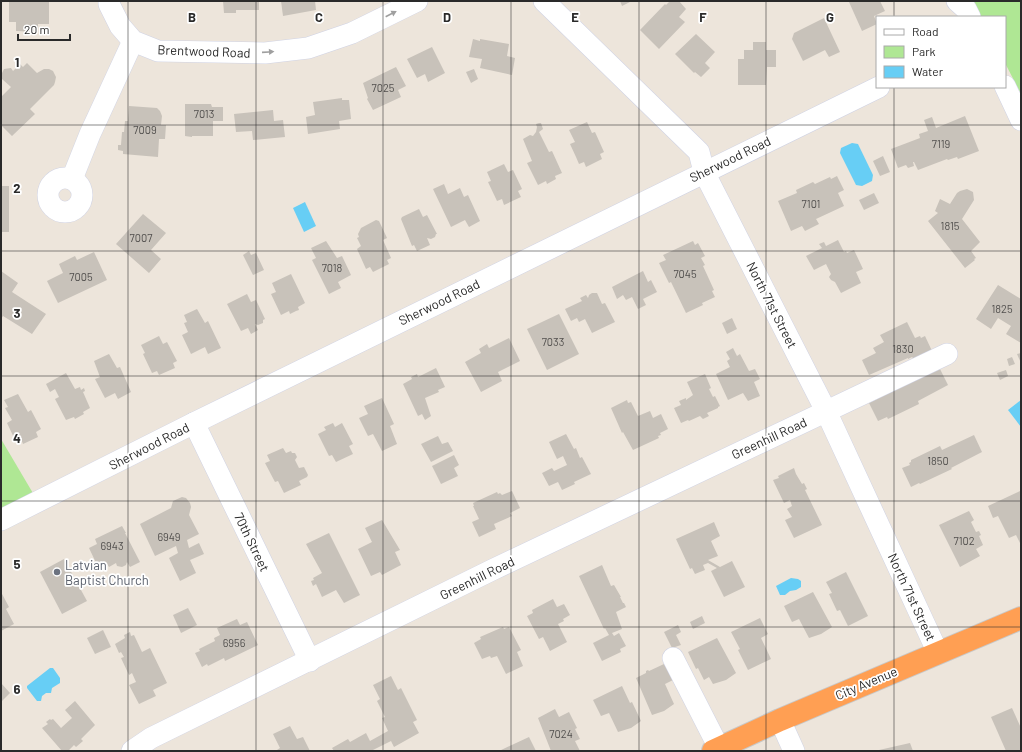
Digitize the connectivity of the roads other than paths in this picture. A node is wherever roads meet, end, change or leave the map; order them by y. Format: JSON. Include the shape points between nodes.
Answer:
{"nodes":[{"id":1,"x":109,"y":1,"type":"edge"},
{"id":2,"x":417,"y":1,"type":"edge"},
{"id":3,"x":544,"y":1,"type":"edge"},
{"id":4,"x":958,"y":1,"type":"edge"},
{"id":5,"x":970,"y":16,"type":"edge"},
{"id":6,"x":133,"y":41,"type":"junction"},
{"id":7,"x":877,"y":88,"type":"edge"},
{"id":8,"x":1006,"y":88,"type":"edge"},
{"id":9,"x":1021,"y":120,"type":"edge"},
{"id":10,"x":704,"y":172,"type":"junction"},
{"id":11,"x":72,"y":179,"type":"dead end"},
{"id":12,"x":947,"y":354,"type":"dead end"},
{"id":13,"x":826,"y":411,"type":"junction"},
{"id":14,"x":194,"y":423,"type":"junction"},
{"id":15,"x":1,"y":520,"type":"edge"},
{"id":16,"x":1021,"y":618,"type":"edge"},
{"id":17,"x":938,"y":653,"type":"junction"},
{"id":18,"x":673,"y":658,"type":"dead end"},
{"id":19,"x":310,"y":661,"type":"junction"},
{"id":20,"x":780,"y":720,"type":"junction"},
{"id":21,"x":716,"y":749,"type":"edge"},
{"id":22,"x":132,"y":751,"type":"edge"},
{"id":23,"x":794,"y":751,"type":"edge"}],
"edges":[{"from":1,"to":6,"type":"street","via":[[120,26]]},
{"from":6,"to":2,"type":"street","name":"Brentwood Road","one_way":true,"via":[[158,51],[265,53],[308,48],[352,33]]},
{"from":3,"to":10,"type":"street","name":"North 71st Street","via":[[698,152]]},
{"from":4,"to":5,"type":"street"},
{"from":6,"to":11,"type":"street"},
{"from":7,"to":10,"type":"street","name":"Sherwood Road"},
{"from":8,"to":9,"type":"street"},
{"from":10,"to":13,"type":"street","name":"North 71st Street"},
{"from":10,"to":14,"type":"street","name":"Sherwood Road"},
{"from":12,"to":13,"type":"street","name":"Greenhill Road"},
{"from":13,"to":17,"type":"street","name":"North 71st Street"},
{"from":13,"to":19,"type":"street","name":"Greenhill Road","via":[[492,570]]},
{"from":14,"to":15,"type":"street","name":"Sherwood Road"},
{"from":14,"to":19,"type":"street","name":"70th Street"},
{"from":16,"to":17,"type":"highway","name":"City Avenue"},
{"from":17,"to":20,"type":"highway","name":"City Avenue"},
{"from":18,"to":21,"type":"street"},
{"from":19,"to":22,"type":"street","name":"Greenhill Road","via":[[152,738]]},
{"from":20,"to":21,"type":"highway","name":"City Avenue"},
{"from":20,"to":23,"type":"street"}]}
